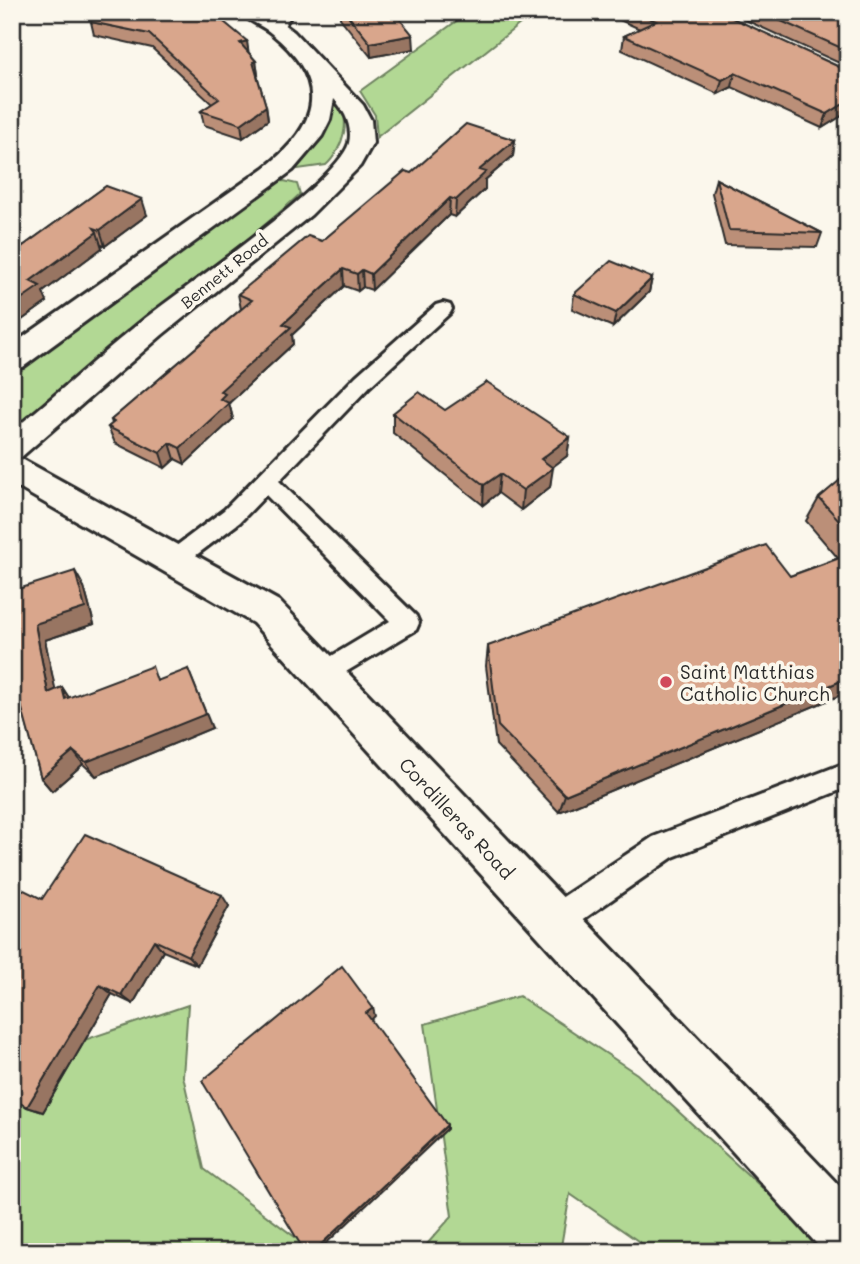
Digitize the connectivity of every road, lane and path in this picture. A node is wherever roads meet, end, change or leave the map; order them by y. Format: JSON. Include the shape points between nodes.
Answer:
{"nodes":[{"id":1,"x":250,"y":12,"type":"edge"},
{"id":2,"x":282,"y":19,"type":"edge"},
{"id":3,"x":318,"y":70,"type":"junction"},
{"id":4,"x":268,"y":174,"type":"junction"},
{"id":5,"x":336,"y":179,"type":"junction"},
{"id":6,"x":443,"y":309,"type":"dead end"},
{"id":7,"x":12,"y":360,"type":"edge"},
{"id":8,"x":12,"y":449,"type":"edge"},
{"id":9,"x":12,"y":468,"type":"edge"},
{"id":10,"x":266,"y":482,"type":"junction"},
{"id":11,"x":175,"y":559,"type":"junction"},
{"id":12,"x":324,"y":674,"type":"junction"},
{"id":13,"x":848,"y":774,"type":"edge"},
{"id":14,"x":554,"y":921,"type":"junction"},
{"id":15,"x":848,"y":1236,"type":"edge"}],
"edges":[{"from":1,"to":2,"type":"street","name":"Bennett Road"},
{"from":2,"to":3,"type":"street","name":"Bennett Road"},
{"from":3,"to":4,"type":"street","name":"Bennett Road","via":[[324,103],[320,120],[308,139]]},
{"from":3,"to":5,"type":"street","name":"Bennett Road","via":[[347,98],[361,127],[352,161]]},
{"from":4,"to":5,"type":"street"},
{"from":4,"to":7,"type":"street","name":"Bennett Road","via":[[98,302]]},
{"from":5,"to":8,"type":"street","name":"Bennett Road"},
{"from":6,"to":10,"type":"lane","via":[[363,381]]},
{"from":9,"to":11,"type":"street","name":"Cordilleras Road"},
{"from":10,"to":11,"type":"lane","via":[[232,516]]},
{"from":10,"to":12,"type":"lane","via":[[407,623]]},
{"from":11,"to":12,"type":"street","name":"Cordilleras Road","via":[[266,612]]},
{"from":12,"to":14,"type":"street","name":"Cordilleras Road"},
{"from":13,"to":14,"type":"lane","via":[[663,847]]},
{"from":14,"to":15,"type":"street","name":"Cordilleras Road"}]}
